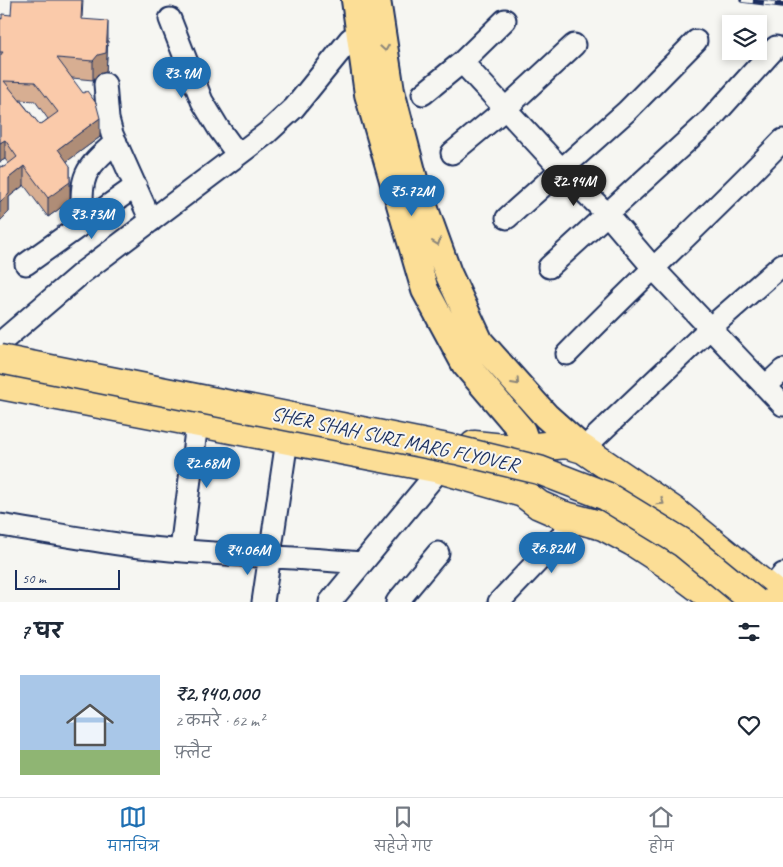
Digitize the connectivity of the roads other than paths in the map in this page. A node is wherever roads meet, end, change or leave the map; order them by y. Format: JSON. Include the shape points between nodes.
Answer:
{"nodes":[{"id":1,"x":355,"y":0,"type":"edge"},
{"id":2,"x":377,"y":0,"type":"edge"},
{"id":3,"x":170,"y":19,"type":"dead end"},
{"id":4,"x":506,"y":20,"type":"dead end"},
{"id":5,"x":696,"y":41,"type":"dead end"},
{"id":6,"x":574,"y":45,"type":"dead end"},
{"id":7,"x":776,"y":47,"type":"dead end"},
{"id":8,"x":462,"y":62,"type":"junction"},
{"id":9,"x":105,"y":84,"type":"dead end"},
{"id":10,"x":423,"y":94,"type":"dead end"},
{"id":11,"x":505,"y":109,"type":"junction"},
{"id":12,"x":783,"y":140,"type":"edge"},
{"id":13,"x":116,"y":142,"type":"junction"},
{"id":14,"x":452,"y":153,"type":"dead end"},
{"id":15,"x":238,"y":155,"type":"junction"},
{"id":16,"x":562,"y":170,"type":"junction"},
{"id":17,"x":404,"y":180,"type":"junction"},
{"id":18,"x":136,"y":186,"type":"junction"},
{"id":19,"x":607,"y":214,"type":"junction"},
{"id":20,"x":507,"y":218,"type":"dead end"},
{"id":21,"x":151,"y":220,"type":"junction"},
{"id":22,"x":82,"y":224,"type":"junction"},
{"id":23,"x":26,"y":264,"type":"dead end"},
{"id":24,"x":783,"y":264,"type":"edge"},
{"id":25,"x":549,"y":267,"type":"dead end"},
{"id":26,"x":654,"y":269,"type":"junction"},
{"id":27,"x":710,"y":328,"type":"junction"},
{"id":28,"x":0,"y":343,"type":"edge"},
{"id":29,"x":0,"y":350,"type":"edge"},
{"id":30,"x":567,"y":354,"type":"dead end"},
{"id":31,"x":0,"y":359,"type":"edge"},
{"id":32,"x":783,"y":370,"type":"edge"},
{"id":33,"x":0,"y":372,"type":"edge"},
{"id":34,"x":0,"y":385,"type":"edge"},
{"id":35,"x":766,"y":386,"type":"junction"},
{"id":36,"x":491,"y":395,"type":"junction"},
{"id":37,"x":783,"y":405,"type":"edge"},
{"id":38,"x":197,"y":423,"type":"junction"},
{"id":39,"x":287,"y":440,"type":"junction"},
{"id":40,"x":583,"y":449,"type":"junction"},
{"id":41,"x":532,"y":452,"type":"junction"},
{"id":42,"x":440,"y":469,"type":"junction"},
{"id":43,"x":626,"y":478,"type":"junction"},
{"id":44,"x":523,"y":493,"type":"junction"},
{"id":45,"x":590,"y":523,"type":"junction"},
{"id":46,"x":0,"y":525,"type":"edge"},
{"id":47,"x":181,"y":550,"type":"junction"},
{"id":48,"x":438,"y":553,"type":"dead end"},
{"id":49,"x":270,"y":555,"type":"junction"},
{"id":50,"x":361,"y":563,"type":"junction"},
{"id":51,"x":769,"y":588,"type":"edge"},
{"id":52,"x":263,"y":602,"type":"edge"},
{"id":53,"x":330,"y":602,"type":"edge"},
{"id":54,"x":397,"y":602,"type":"edge"},
{"id":55,"x":498,"y":602,"type":"edge"},
{"id":56,"x":718,"y":602,"type":"edge"},
{"id":57,"x":725,"y":602,"type":"edge"},
{"id":58,"x":733,"y":602,"type":"edge"}],
"edges":[{"from":1,"to":17,"type":"main road","via":[[368,94]]},
{"from":2,"to":17,"type":"main road","one_way":true},
{"from":3,"to":15,"type":"street","via":[[202,101]]},
{"from":4,"to":8,"type":"street"},
{"from":5,"to":16,"type":"street","via":[[627,111]]},
{"from":6,"to":11,"type":"street"},
{"from":7,"to":19,"type":"street","via":[[710,120]]},
{"from":8,"to":10,"type":"street"},
{"from":8,"to":11,"type":"street"},
{"from":9,"to":13,"type":"street","via":[[108,119]]},
{"from":11,"to":14,"type":"street"},
{"from":11,"to":16,"type":"street"},
{"from":12,"to":26,"type":"street"},
{"from":13,"to":18,"type":"street"},
{"from":13,"to":22,"type":"street","via":[[93,161],[83,176]]},
{"from":15,"to":21,"type":"street"},
{"from":15,"to":36,"type":"street","via":[[294,108],[350,39],[365,132],[411,284],[471,387]]},
{"from":16,"to":19,"type":"street"},
{"from":16,"to":20,"type":"street"},
{"from":17,"to":36,"type":"main road","via":[[425,290],[465,364]]},
{"from":17,"to":40,"type":"main road","one_way":true,"via":[[480,342],[546,416]]},
{"from":18,"to":21,"type":"street"},
{"from":18,"to":22,"type":"street"},
{"from":19,"to":25,"type":"street"},
{"from":19,"to":26,"type":"street"},
{"from":21,"to":28,"type":"street","via":[[83,272]]},
{"from":22,"to":23,"type":"street"},
{"from":24,"to":27,"type":"street"},
{"from":26,"to":27,"type":"street"},
{"from":26,"to":30,"type":"street"},
{"from":27,"to":35,"type":"street"},
{"from":27,"to":40,"type":"street"},
{"from":29,"to":41,"type":"highway","via":[[458,442]]},
{"from":31,"to":51,"type":"highway","name":"SHER SHAH SURI MARG FLYOVER","bridge":true,"via":[[456,450],[539,470],[606,496],[683,543]]},
{"from":32,"to":35,"type":"street"},
{"from":33,"to":58,"type":"highway","name":"SHER SHAH SURI MARG FLYOVER","via":[[452,460],[535,482],[601,508],[673,552]]},
{"from":34,"to":38,"type":"highway"},
{"from":35,"to":37,"type":"street"},
{"from":36,"to":41,"type":"main road","via":[[522,431]]},
{"from":38,"to":39,"type":"highway"},
{"from":38,"to":47,"type":"street"},
{"from":39,"to":42,"type":"highway"},
{"from":39,"to":49,"type":"street"},
{"from":40,"to":41,"type":"highway","via":[[566,444]]},
{"from":40,"to":43,"type":"highway"},
{"from":41,"to":44,"type":"highway","via":[[519,480]]},
{"from":42,"to":44,"type":"highway"},
{"from":42,"to":50,"type":"street"},
{"from":43,"to":45,"type":"highway","via":[[633,498],[630,511],[620,522]]},
{"from":43,"to":51,"type":"highway","one_way":true,"via":[[674,511]]},
{"from":44,"to":45,"type":"highway","via":[[539,505]]},
{"from":45,"to":55,"type":"street"},
{"from":45,"to":56,"type":"highway","via":[[667,564]]},
{"from":46,"to":47,"type":"street","via":[[133,546]]},
{"from":47,"to":49,"type":"street"},
{"from":48,"to":54,"type":"street"},
{"from":49,"to":50,"type":"street"},
{"from":49,"to":52,"type":"street"},
{"from":50,"to":53,"type":"street"},
{"from":51,"to":57,"type":"main road"}]}
